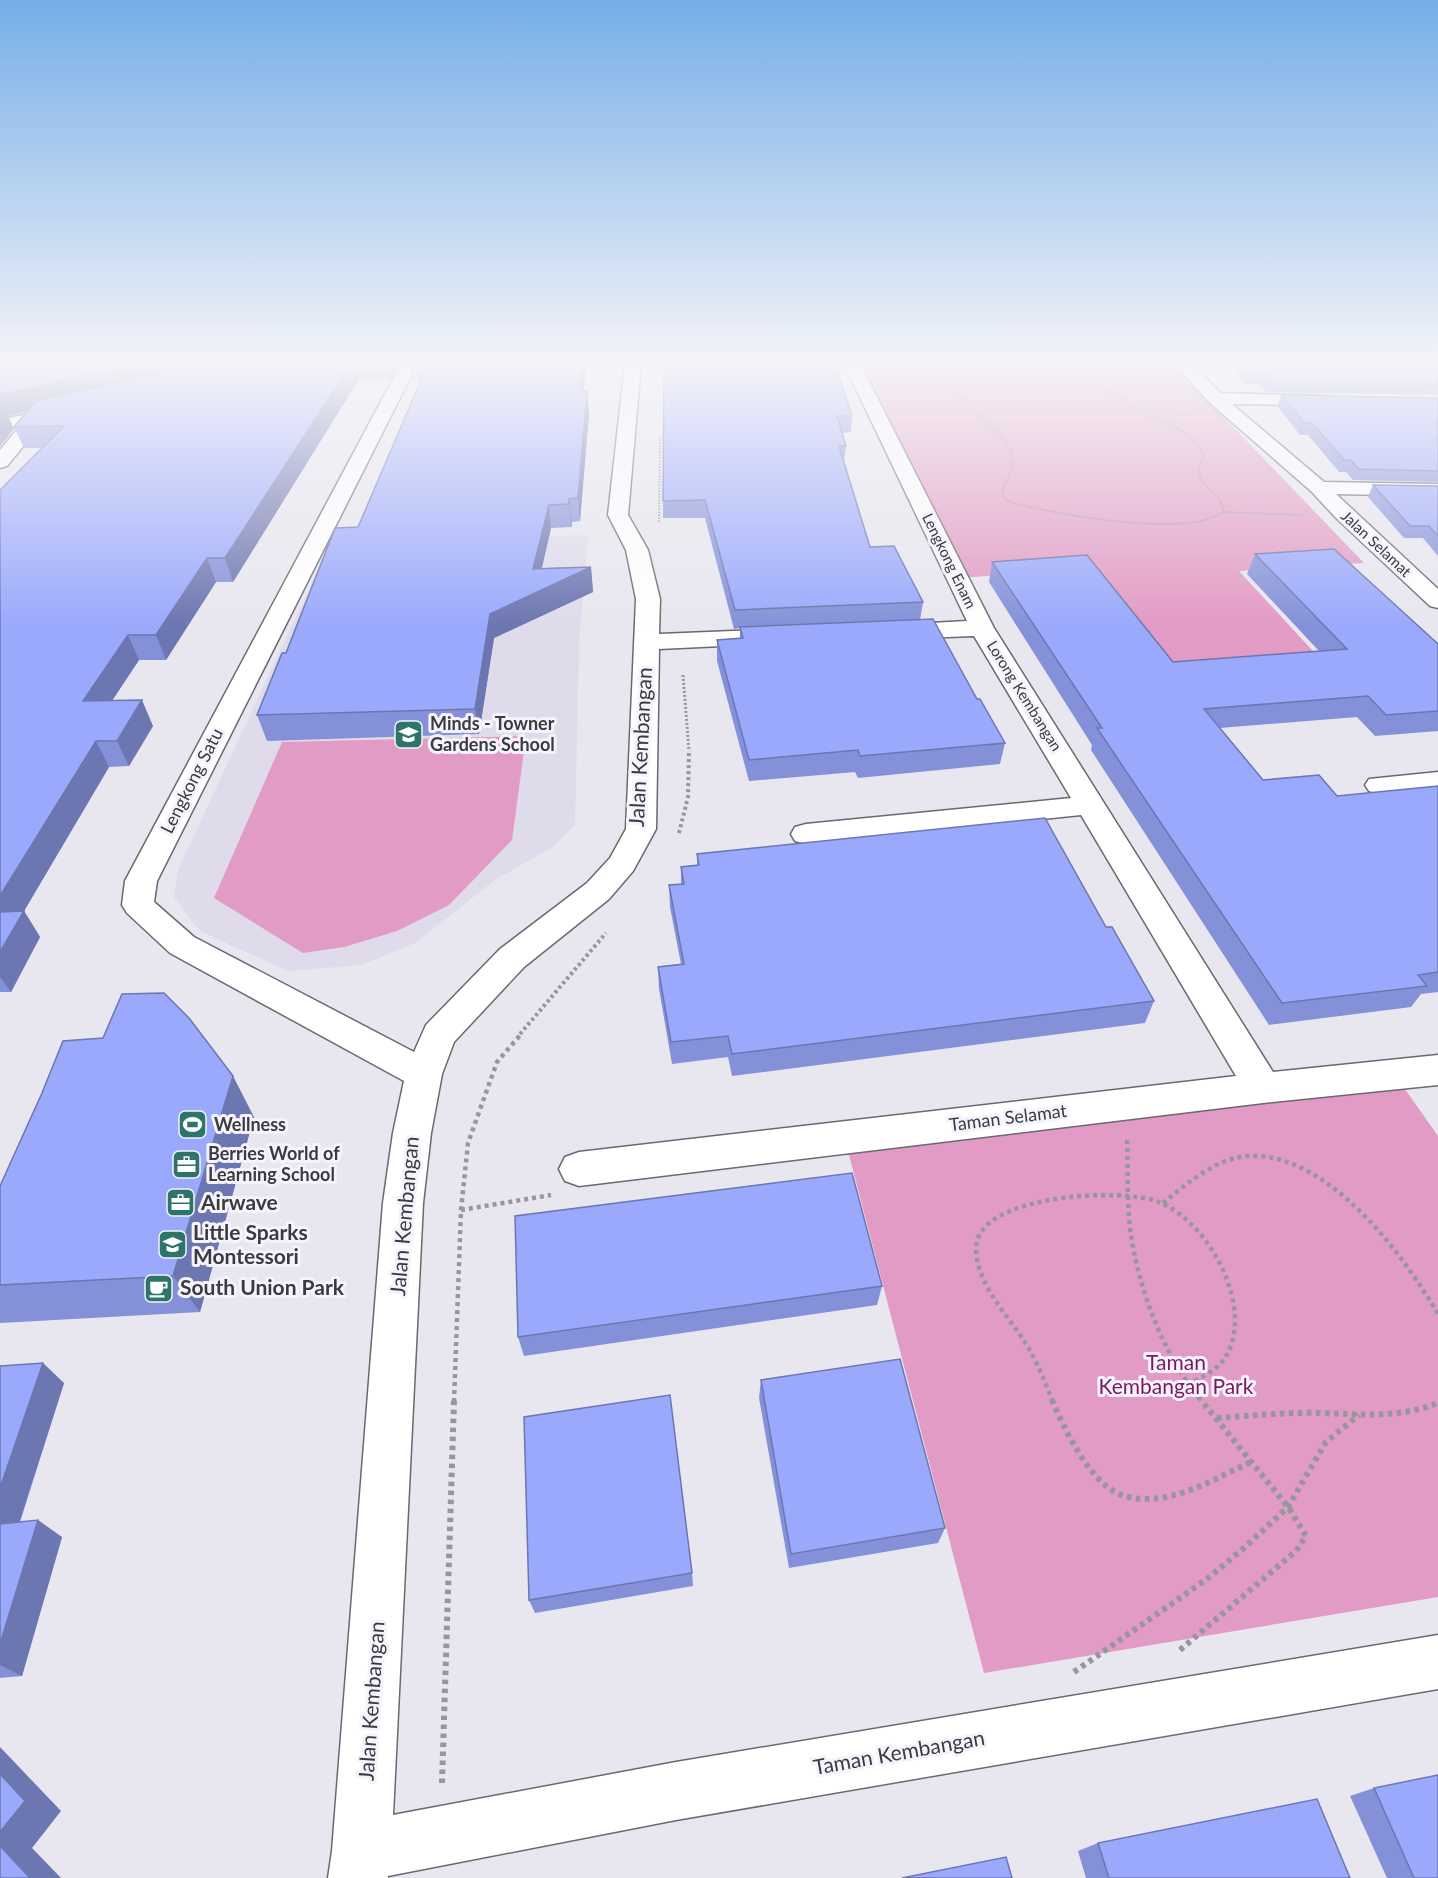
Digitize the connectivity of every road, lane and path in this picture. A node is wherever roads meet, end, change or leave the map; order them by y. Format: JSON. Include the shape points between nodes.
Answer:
{"nodes":[{"id":1,"x":364,"y":452,"type":"edge"},
{"id":2,"x":624,"y":452,"type":"edge"},
{"id":3,"x":659,"y":452,"type":"edge"},
{"id":4,"x":895,"y":452,"type":"edge"},
{"id":5,"x":1010,"y":452,"type":"edge"},
{"id":6,"x":1202,"y":452,"type":"edge"},
{"id":7,"x":1277,"y":452,"type":"edge"},
{"id":8,"x":1319,"y":488,"type":"junction"},
{"id":9,"x":1438,"y":490,"type":"edge"},
{"id":10,"x":1223,"y":513,"type":"junction"},
{"id":11,"x":1304,"y":515,"type":"dead end"},
{"id":12,"x":660,"y":533,"type":"dead end"},
{"id":13,"x":1438,"y":601,"type":"edge"},
{"id":14,"x":982,"y":628,"type":"junction"},
{"id":15,"x":876,"y":632,"type":"edge"},
{"id":16,"x":807,"y":635,"type":"edge"},
{"id":17,"x":679,"y":640,"type":"junction"},
{"id":18,"x":646,"y":642,"type":"junction"},
{"id":19,"x":1438,"y":781,"type":"edge"},
{"id":20,"x":1379,"y":785,"type":"dead end"},
{"id":21,"x":1092,"y":806,"type":"junction"},
{"id":22,"x":806,"y":834,"type":"dead end"},
{"id":23,"x":676,"y":842,"type":"dead end"},
{"id":24,"x":611,"y":928,"type":"dead end"},
{"id":25,"x":1438,"y":1070,"type":"edge"},
{"id":26,"x":424,"y":1074,"type":"junction"},
{"id":27,"x":1263,"y":1088,"type":"junction"},
{"id":28,"x":1127,"y":1103,"type":"junction"},
{"id":29,"x":566,"y":1182,"type":"joint"},
{"id":30,"x":1128,"y":1195,"type":"junction"},
{"id":31,"x":1163,"y":1203,"type":"junction"},
{"id":32,"x":462,"y":1210,"type":"junction"},
{"id":33,"x":1438,"y":1314,"type":"edge"},
{"id":34,"x":1188,"y":1384,"type":"junction"},
{"id":35,"x":1438,"y":1403,"type":"edge"},
{"id":36,"x":1359,"y":1415,"type":"junction"},
{"id":37,"x":1216,"y":1418,"type":"junction"},
{"id":38,"x":1251,"y":1462,"type":"junction"},
{"id":39,"x":1288,"y":1507,"type":"junction"},
{"id":40,"x":1180,"y":1650,"type":"dead end"},
{"id":41,"x":1438,"y":1662,"type":"edge"},
{"id":42,"x":1074,"y":1672,"type":"dead end"},
{"id":43,"x":442,"y":1836,"type":"junction"},
{"id":44,"x":360,"y":1864,"type":"edge"}],
"edges":[{"from":1,"to":26,"type":"street","name":"Lengkong Satu","via":[[141,881],[138,905],[182,945]]},
{"from":2,"to":18,"type":"street","name":"Jalan Kembangan","via":[[618,515],[637,550],[643,574],[648,599]]},
{"from":3,"to":12,"type":"path"},
{"from":4,"to":14,"type":"street","name":"Lengkong Enam"},
{"from":5,"to":10,"type":"path","via":[[1012,468],[1002,495],[1023,507],[1160,524],[1204,521]]},
{"from":6,"to":10,"type":"path","via":[[1200,475],[1222,501]]},
{"from":7,"to":8,"type":"street","name":"Jalan Selamat"},
{"from":8,"to":9,"type":"street"},
{"from":8,"to":13,"type":"street","name":"Jalan Selamat"},
{"from":10,"to":11,"type":"path"},
{"from":14,"to":15,"type":"street","name":"Lorong Kembangan"},
{"from":14,"to":21,"type":"street","name":"Lorong Kembangan"},
{"from":16,"to":17,"type":"street"},
{"from":17,"to":18,"type":"street"},
{"from":17,"to":23,"type":"path","via":[[690,724],[687,813]]},
{"from":18,"to":26,"type":"street","name":"Jalan Kembangan","via":[[641,829],[622,864],[598,891],[512,958],[440,1035]]},
{"from":19,"to":20,"type":"street"},
{"from":21,"to":22,"type":"street"},
{"from":21,"to":27,"type":"street","name":"Lorong Kembangan"},
{"from":24,"to":32,"type":"path","via":[[497,1062],[468,1143]]},
{"from":25,"to":27,"type":"street","name":"Taman Selamat"},
{"from":26,"to":44,"type":"street","name":"Jalan Kembangan","via":[[403,1203]]},
{"from":27,"to":28,"type":"street","name":"Taman Selamat"},
{"from":28,"to":29,"type":"street","name":"Taman Selamat"},
{"from":28,"to":30,"type":"path"},
{"from":29,"to":32,"type":"path"},
{"from":30,"to":31,"type":"path"},
{"from":30,"to":34,"type":"path","via":[[1136,1262],[1149,1304]]},
{"from":30,"to":38,"type":"path","via":[[1046,1202],[1008,1211],[981,1232],[976,1251],[979,1264],[996,1299],[1027,1346],[1071,1441],[1110,1488],[1137,1498],[1171,1496]]},
{"from":31,"to":33,"type":"path","via":[[1222,1162],[1252,1156],[1287,1162],[1326,1184],[1371,1223],[1415,1276]]},
{"from":31,"to":34,"type":"path","via":[[1192,1226],[1218,1260],[1235,1315],[1231,1345],[1224,1358],[1214,1369]]},
{"from":32,"to":43,"type":"path"},
{"from":34,"to":37,"type":"path"},
{"from":35,"to":36,"type":"path","via":[[1403,1414]]},
{"from":36,"to":37,"type":"path"},
{"from":36,"to":39,"type":"path","via":[[1326,1442]]},
{"from":37,"to":38,"type":"path"},
{"from":38,"to":39,"type":"path"},
{"from":39,"to":40,"type":"path","via":[[1306,1536],[1296,1551]]},
{"from":39,"to":42,"type":"path","via":[[1207,1579]]},
{"from":41,"to":43,"type":"street","name":"Taman Kembangan","via":[[676,1791]]},
{"from":43,"to":44,"type":"street","name":"Taman Kembangan"}]}
